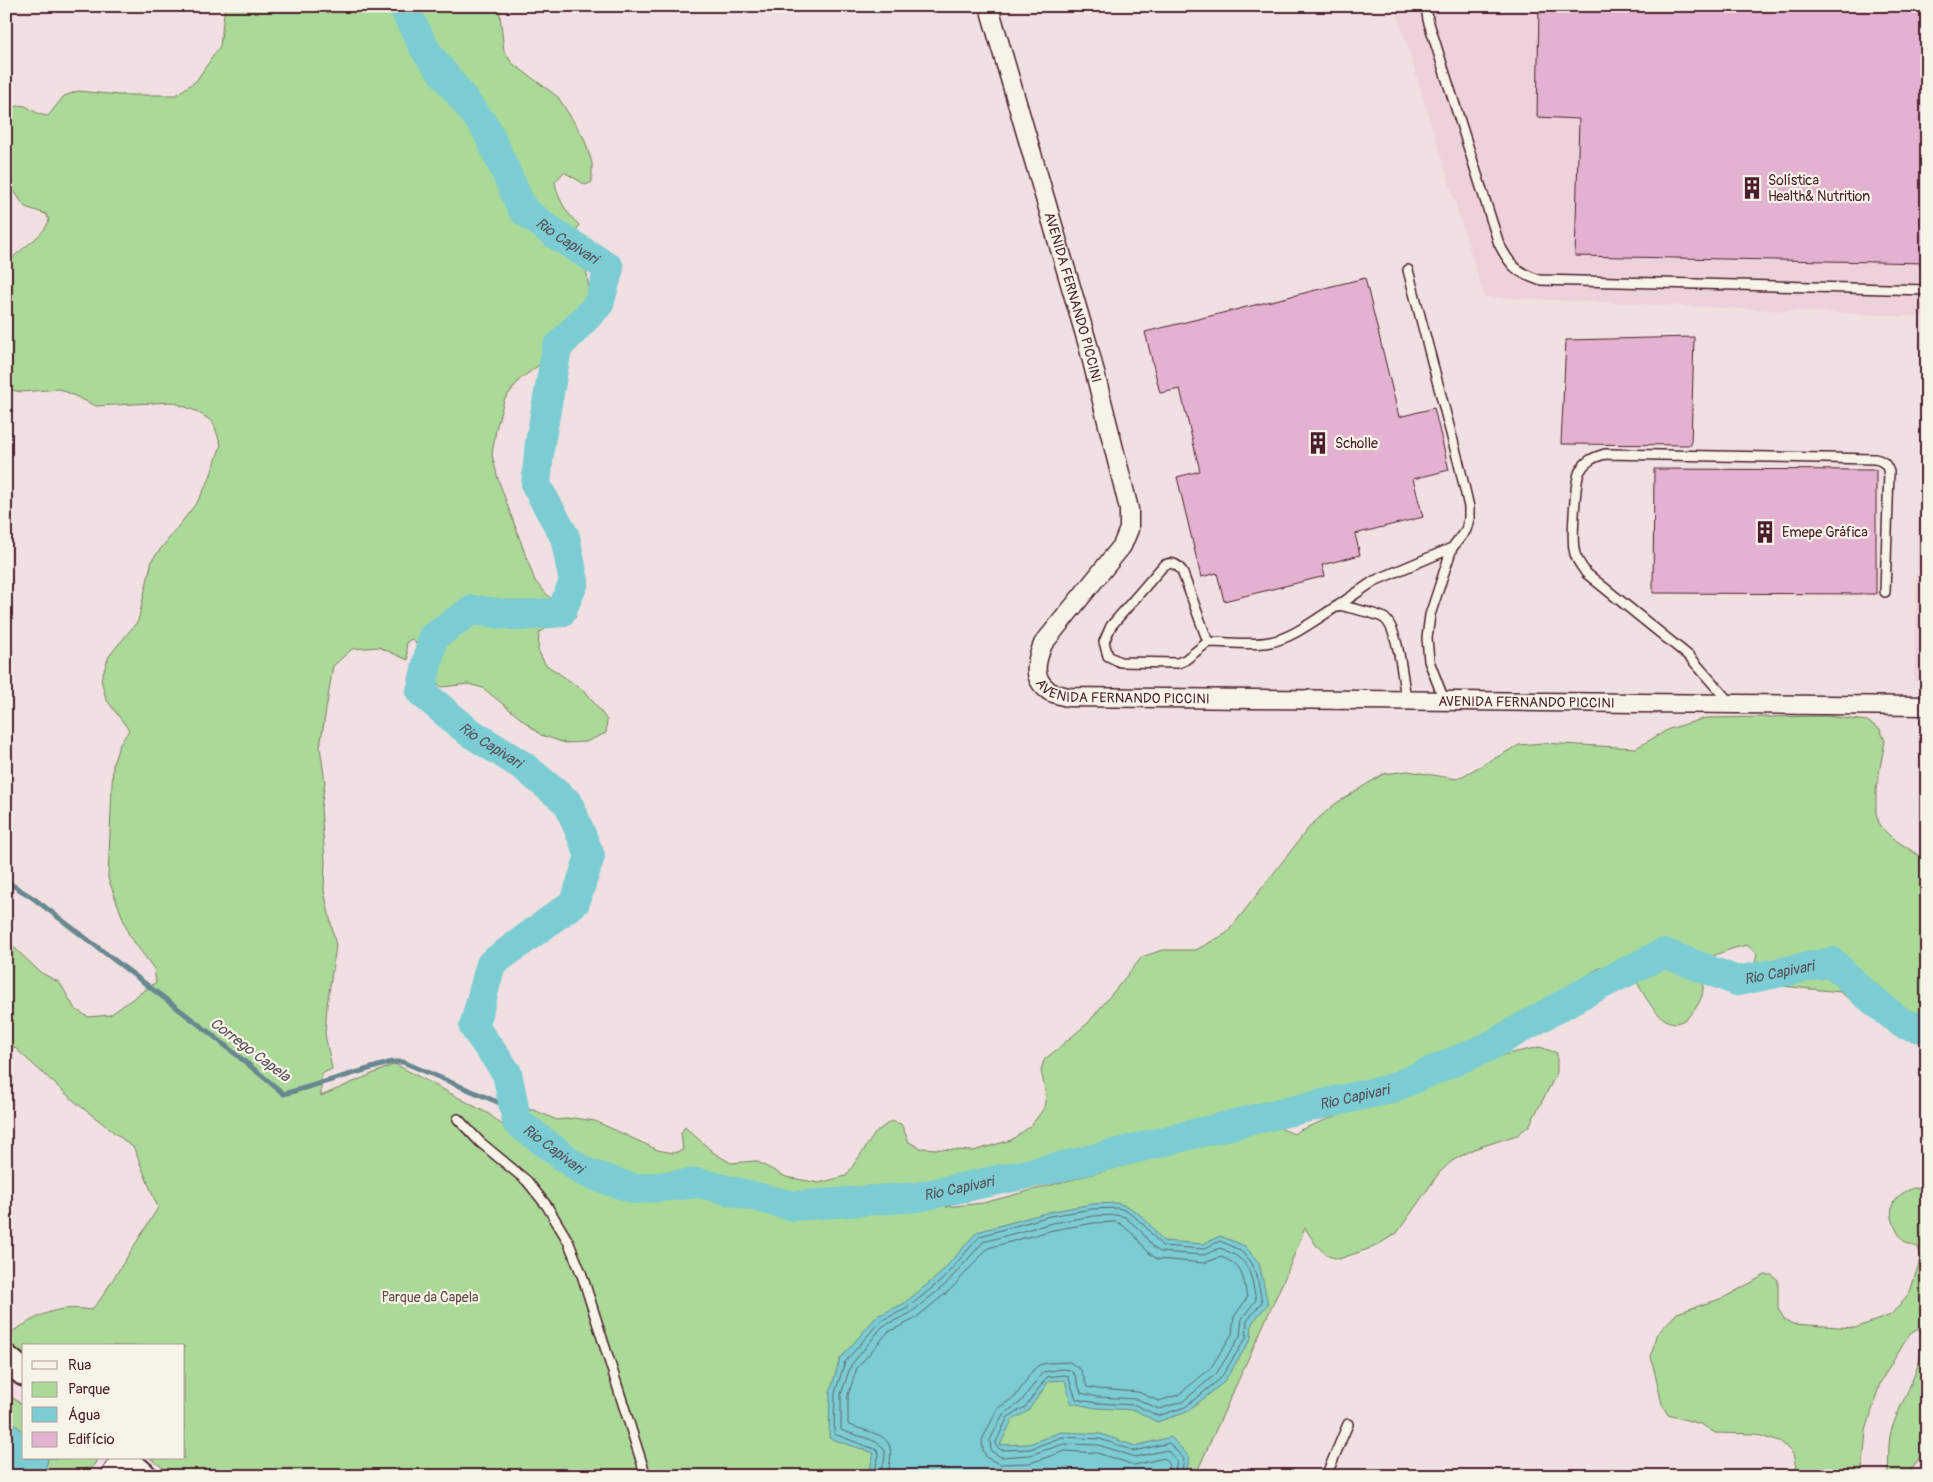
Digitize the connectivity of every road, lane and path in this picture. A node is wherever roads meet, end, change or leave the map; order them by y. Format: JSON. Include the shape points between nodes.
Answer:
{"nodes":[{"id":1,"x":1426,"y":6,"type":"edge"},
{"id":2,"x":990,"y":14,"type":"dead end"},
{"id":3,"x":1408,"y":270,"type":"dead end"},
{"id":4,"x":1927,"y":290,"type":"edge"},
{"id":5,"x":1452,"y":548,"type":"junction"},
{"id":6,"x":1885,"y":592,"type":"dead end"},
{"id":7,"x":1339,"y":605,"type":"junction"},
{"id":8,"x":1208,"y":642,"type":"junction"},
{"id":9,"x":1406,"y":700,"type":"junction"},
{"id":10,"x":1444,"y":700,"type":"junction"},
{"id":11,"x":1732,"y":705,"type":"junction"},
{"id":12,"x":1927,"y":706,"type":"edge"},
{"id":13,"x":458,"y":1119,"type":"dead end"},
{"id":14,"x":6,"y":1358,"type":"edge"},
{"id":15,"x":22,"y":1371,"type":"edge"},
{"id":16,"x":1348,"y":1424,"type":"dead end"},
{"id":17,"x":122,"y":1460,"type":"edge"},
{"id":18,"x":125,"y":1460,"type":"edge"},
{"id":19,"x":110,"y":1476,"type":"edge"},
{"id":20,"x":144,"y":1476,"type":"edge"},
{"id":21,"x":646,"y":1476,"type":"edge"},
{"id":22,"x":1326,"y":1476,"type":"edge"}],
"edges":[{"from":1,"to":4,"type":"lane","via":[[1499,244],[1508,262],[1523,274],[1539,280]]},
{"from":2,"to":9,"type":"street","name":"AVENIDA FERNANDO PICCINI","via":[[1088,345],[1129,509],[1129,529],[1122,546],[1042,644],[1036,662],[1038,678],[1049,691],[1067,697]]},
{"from":3,"to":5,"type":"lane","via":[[1469,508],[1466,530]]},
{"from":5,"to":7,"type":"lane","via":[[1374,581]]},
{"from":5,"to":10,"type":"lane","via":[[1430,616],[1427,638],[1429,660]]},
{"from":6,"to":11,"type":"lane","via":[[1889,472],[1882,460],[1606,454],[1590,459],[1579,471],[1576,488],[1574,548],[1577,561],[1586,573],[1690,657]]},
{"from":7,"to":8,"type":"lane","via":[[1272,642]]},
{"from":7,"to":9,"type":"lane","via":[[1384,618],[1390,625],[1396,641]]},
{"from":8,"to":8,"type":"lane","via":[[1185,660],[1170,663],[1113,660],[1108,656],[1104,642],[1111,626],[1168,563],[1174,563],[1182,571]]},
{"from":9,"to":10,"type":"street","name":"AVENIDA FERNANDO PICCINI"},
{"from":10,"to":11,"type":"street","name":"AVENIDA FERNANDO PICCINI"},
{"from":11,"to":12,"type":"street","name":"AVENIDA FERNANDO PICCINI"},
{"from":13,"to":21,"type":"lane","via":[[527,1181],[568,1241],[582,1275]]},
{"from":14,"to":15,"type":"street"},
{"from":16,"to":22,"type":"lane"},
{"from":17,"to":19,"type":"street"},
{"from":18,"to":20,"type":"street"}]}
